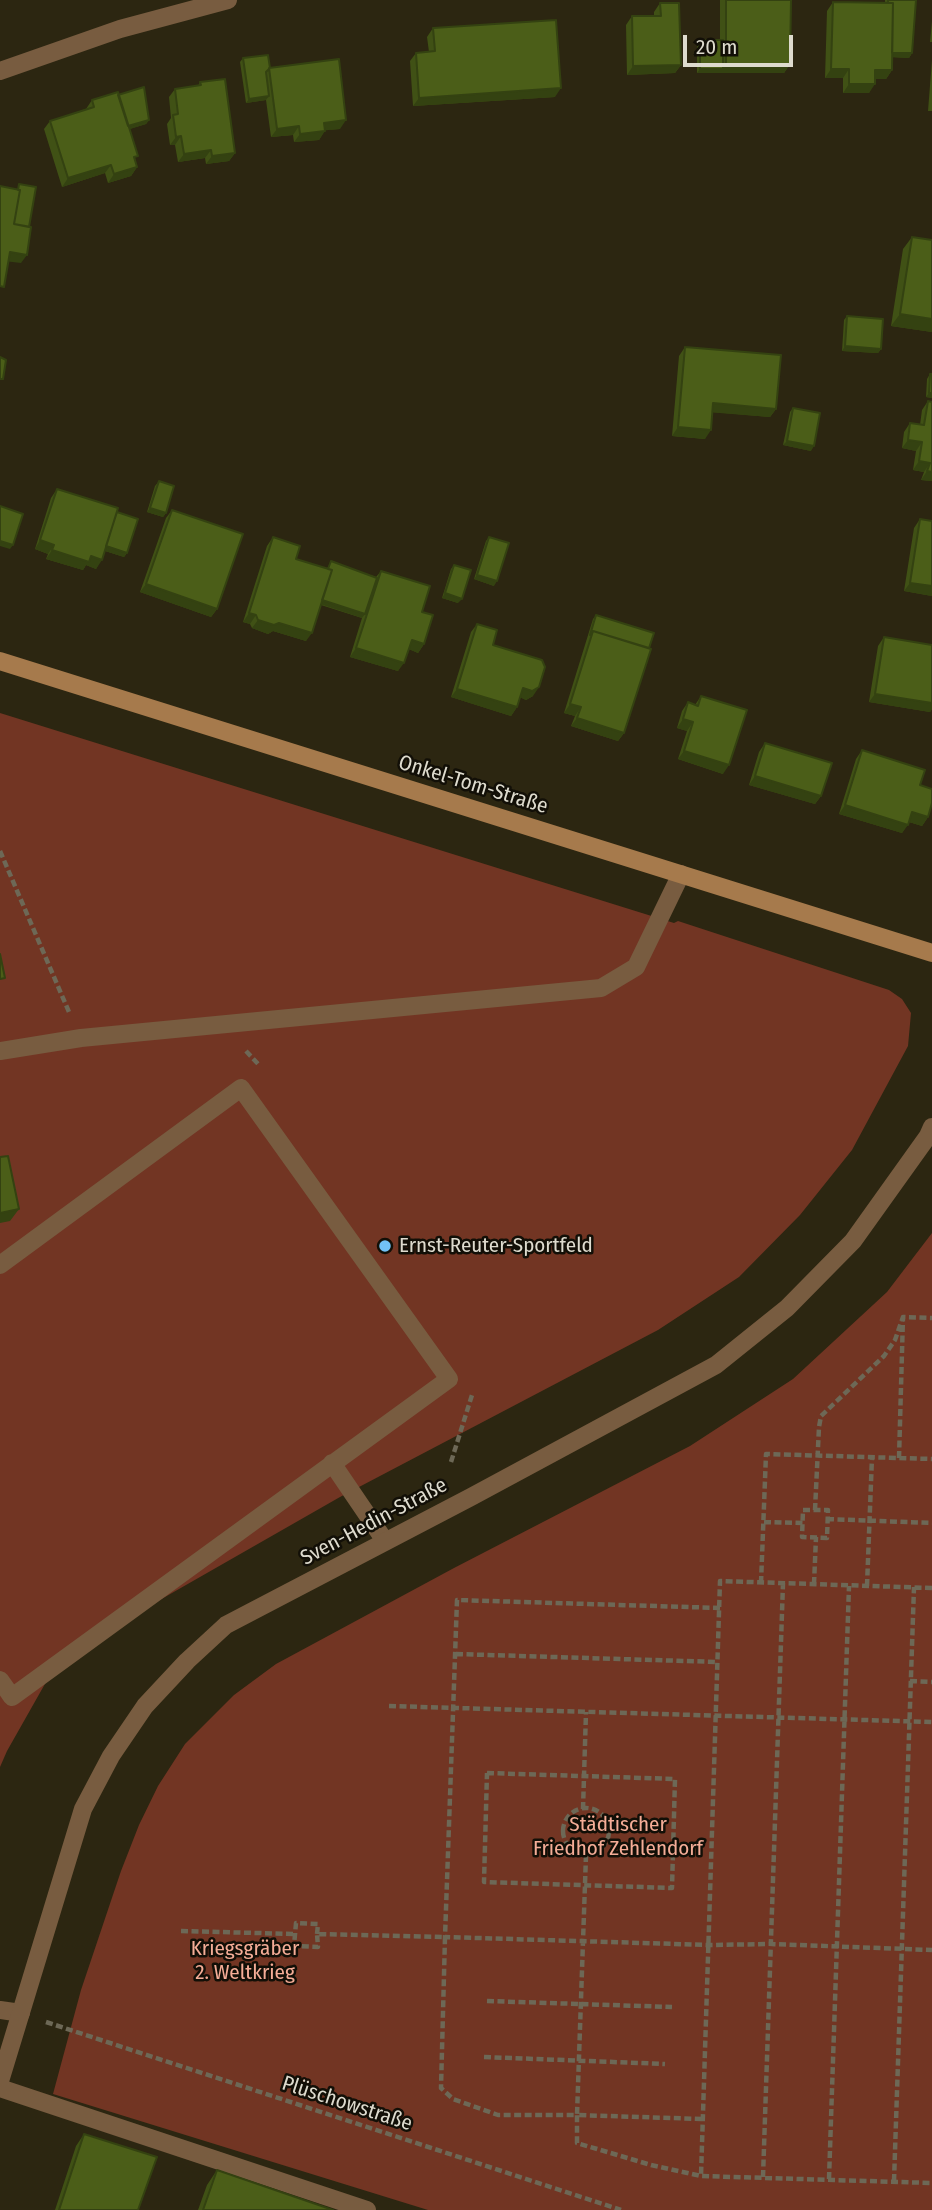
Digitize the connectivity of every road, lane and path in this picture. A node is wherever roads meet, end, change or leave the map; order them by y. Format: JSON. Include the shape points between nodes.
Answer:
{"nodes":[{"id":1,"x":228,"y":0,"type":"edge"},
{"id":2,"x":0,"y":71,"type":"edge"},
{"id":3,"x":0,"y":661,"type":"edge"},
{"id":4,"x":0,"y":851,"type":"edge"},
{"id":5,"x":681,"y":874,"type":"junction"},
{"id":6,"x":932,"y":953,"type":"edge"},
{"id":7,"x":81,"y":1038,"type":"junction"},
{"id":8,"x":0,"y":1051,"type":"edge"},
{"id":9,"x":932,"y":1127,"type":"edge"},
{"id":10,"x":0,"y":1265,"type":"edge"},
{"id":11,"x":904,"y":1317,"type":"junction"},
{"id":12,"x":932,"y":1318,"type":"edge"},
{"id":13,"x":817,"y":1455,"type":"junction"},
{"id":14,"x":872,"y":1457,"type":"junction"},
{"id":15,"x":899,"y":1458,"type":"junction"},
{"id":16,"x":932,"y":1459,"type":"edge"},
{"id":17,"x":332,"y":1463,"type":"junction"},
{"id":18,"x":815,"y":1510,"type":"junction"},
{"id":19,"x":827,"y":1520,"type":"junction"},
{"id":20,"x":870,"y":1521,"type":"junction"},
{"id":21,"x":764,"y":1522,"type":"junction"},
{"id":22,"x":932,"y":1523,"type":"edge"},
{"id":23,"x":803,"y":1524,"type":"junction"},
{"id":24,"x":816,"y":1537,"type":"junction"},
{"id":25,"x":385,"y":1541,"type":"junction"},
{"id":26,"x":761,"y":1583,"type":"junction"},
{"id":27,"x":783,"y":1583,"type":"junction"},
{"id":28,"x":814,"y":1584,"type":"junction"},
{"id":29,"x":849,"y":1586,"type":"junction"},
{"id":30,"x":867,"y":1586,"type":"junction"},
{"id":31,"x":914,"y":1587,"type":"junction"},
{"id":32,"x":932,"y":1588,"type":"edge"},
{"id":33,"x":720,"y":1608,"type":"junction"},
{"id":34,"x":456,"y":1654,"type":"junction"},
{"id":35,"x":718,"y":1662,"type":"junction"},
{"id":36,"x":0,"y":1680,"type":"edge"},
{"id":37,"x":910,"y":1681,"type":"junction"},
{"id":38,"x":932,"y":1682,"type":"edge"},
{"id":39,"x":389,"y":1706,"type":"dead end"},
{"id":40,"x":454,"y":1708,"type":"junction"},
{"id":41,"x":586,"y":1712,"type":"junction"},
{"id":42,"x":716,"y":1716,"type":"junction"},
{"id":43,"x":778,"y":1718,"type":"junction"},
{"id":44,"x":844,"y":1719,"type":"junction"},
{"id":45,"x":909,"y":1721,"type":"junction"},
{"id":46,"x":932,"y":1722,"type":"edge"},
{"id":47,"x":584,"y":1776,"type":"junction"},
{"id":48,"x":583,"y":1809,"type":"junction"},
{"id":49,"x":586,"y":1855,"type":"junction"},
{"id":50,"x":584,"y":1885,"type":"junction"},
{"id":51,"x":181,"y":1931,"type":"dead end"},
{"id":52,"x":295,"y":1934,"type":"junction"},
{"id":53,"x":317,"y":1934,"type":"junction"},
{"id":54,"x":446,"y":1937,"type":"junction"},
{"id":55,"x":582,"y":1941,"type":"junction"},
{"id":56,"x":771,"y":1944,"type":"junction"},
{"id":57,"x":709,"y":1945,"type":"junction"},
{"id":58,"x":837,"y":1947,"type":"junction"},
{"id":59,"x":901,"y":1949,"type":"junction"},
{"id":60,"x":932,"y":1950,"type":"edge"},
{"id":61,"x":487,"y":2001,"type":"dead end"},
{"id":62,"x":580,"y":2004,"type":"junction"},
{"id":63,"x":672,"y":2007,"type":"dead end"},
{"id":64,"x":0,"y":2010,"type":"edge"},
{"id":65,"x":21,"y":2013,"type":"junction"},
{"id":66,"x":63,"y":2027,"type":"dead end"},
{"id":67,"x":484,"y":2057,"type":"dead end"},
{"id":68,"x":579,"y":2060,"type":"junction"},
{"id":69,"x":665,"y":2064,"type":"dead end"},
{"id":70,"x":0,"y":2081,"type":"edge"},
{"id":71,"x":0,"y":2088,"type":"edge"},
{"id":72,"x":577,"y":2115,"type":"junction"},
{"id":73,"x":703,"y":2119,"type":"junction"},
{"id":74,"x":701,"y":2176,"type":"junction"},
{"id":75,"x":763,"y":2177,"type":"junction"},
{"id":76,"x":829,"y":2179,"type":"junction"},
{"id":77,"x":894,"y":2182,"type":"junction"},
{"id":78,"x":932,"y":2183,"type":"edge"},
{"id":79,"x":368,"y":2210,"type":"edge"},
{"id":80,"x":621,"y":2210,"type":"edge"}],
"edges":[{"from":1,"to":2,"type":"street","via":[[120,29]]},
{"from":3,"to":5,"type":"main road","name":"Onkel-Tom-Straße"},
{"from":4,"to":7,"type":"path"},
{"from":5,"to":6,"type":"main road","name":"Onkel-Tom-Straße"},
{"from":5,"to":7,"type":"street","via":[[636,967],[601,988]]},
{"from":7,"to":8,"type":"street"},
{"from":9,"to":25,"type":"street","name":"Sven-Hedin-Straße","via":[[853,1241],[787,1308],[716,1365]]},
{"from":10,"to":17,"type":"street","via":[[241,1088],[449,1379]]},
{"from":11,"to":12,"type":"path"},
{"from":11,"to":13,"type":"path","via":[[884,1356],[821,1416]]},
{"from":11,"to":15,"type":"path"},
{"from":13,"to":14,"type":"path"},
{"from":13,"to":18,"type":"path"},
{"from":13,"to":21,"type":"path","via":[[766,1454]]},
{"from":14,"to":15,"type":"path"},
{"from":14,"to":20,"type":"path"},
{"from":15,"to":16,"type":"path"},
{"from":17,"to":25,"type":"street"},
{"from":17,"to":36,"type":"street","via":[[12,1697]]},
{"from":18,"to":19,"type":"path","via":[[828,1510]]},
{"from":18,"to":23,"type":"path","via":[[803,1510]]},
{"from":19,"to":20,"type":"path"},
{"from":19,"to":24,"type":"path","via":[[827,1538]]},
{"from":20,"to":22,"type":"path"},
{"from":20,"to":30,"type":"path"},
{"from":21,"to":23,"type":"path"},
{"from":21,"to":26,"type":"path"},
{"from":23,"to":24,"type":"path","via":[[802,1537]]},
{"from":24,"to":28,"type":"path"},
{"from":25,"to":65,"type":"street","name":"Sven-Hedin-Straße","via":[[226,1625],[145,1706],[111,1755],[83,1809]]},
{"from":26,"to":27,"type":"path"},
{"from":26,"to":33,"type":"path","via":[[720,1581]]},
{"from":27,"to":28,"type":"path"},
{"from":27,"to":43,"type":"path"},
{"from":28,"to":29,"type":"path"},
{"from":29,"to":30,"type":"path"},
{"from":29,"to":44,"type":"path"},
{"from":30,"to":31,"type":"path"},
{"from":31,"to":32,"type":"path"},
{"from":31,"to":37,"type":"path"},
{"from":33,"to":34,"type":"path","via":[[457,1600]]},
{"from":33,"to":35,"type":"path"},
{"from":34,"to":35,"type":"path"},
{"from":34,"to":40,"type":"path"},
{"from":35,"to":42,"type":"path"},
{"from":37,"to":38,"type":"path"},
{"from":37,"to":45,"type":"path"},
{"from":39,"to":40,"type":"path"},
{"from":40,"to":41,"type":"path"},
{"from":40,"to":54,"type":"path"},
{"from":41,"to":42,"type":"path"},
{"from":41,"to":47,"type":"path"},
{"from":42,"to":43,"type":"path"},
{"from":42,"to":57,"type":"path"},
{"from":43,"to":44,"type":"path"},
{"from":43,"to":56,"type":"path"},
{"from":44,"to":45,"type":"path"},
{"from":44,"to":58,"type":"path"},
{"from":45,"to":46,"type":"path"},
{"from":45,"to":59,"type":"path"},
{"from":47,"to":48,"type":"path"},
{"from":47,"to":50,"type":"path","via":[[675,1779],[672,1888]]},
{"from":47,"to":50,"type":"path","via":[[487,1773],[484,1882]]},
{"from":48,"to":49,"type":"path","via":[[569,1815],[564,1837],[571,1849]]},
{"from":48,"to":49,"type":"path","via":[[604,1816],[609,1830],[605,1845]]},
{"from":49,"to":50,"type":"path"},
{"from":50,"to":55,"type":"path"},
{"from":51,"to":52,"type":"path"},
{"from":52,"to":53,"type":"path","via":[[296,1923],[318,1923]]},
{"from":52,"to":53,"type":"path","via":[[294,1946],[318,1947]]},
{"from":53,"to":54,"type":"path"},
{"from":54,"to":55,"type":"path"},
{"from":54,"to":72,"type":"path","via":[[441,2088],[453,2099],[498,2115]]},
{"from":55,"to":57,"type":"path"},
{"from":55,"to":62,"type":"path"},
{"from":56,"to":57,"type":"path"},
{"from":56,"to":58,"type":"path"},
{"from":56,"to":75,"type":"path"},
{"from":57,"to":73,"type":"path"},
{"from":58,"to":59,"type":"path"},
{"from":58,"to":76,"type":"path"},
{"from":59,"to":60,"type":"path"},
{"from":59,"to":77,"type":"path"},
{"from":61,"to":62,"type":"path"},
{"from":62,"to":63,"type":"path"},
{"from":62,"to":68,"type":"path"},
{"from":64,"to":65,"type":"street"},
{"from":65,"to":70,"type":"street","name":"Sven-Hedin-Straße"},
{"from":66,"to":80,"type":"path","name":"Plüschowstraße"},
{"from":67,"to":68,"type":"path"},
{"from":68,"to":69,"type":"path"},
{"from":68,"to":72,"type":"path"},
{"from":71,"to":79,"type":"street"},
{"from":72,"to":73,"type":"path"},
{"from":72,"to":74,"type":"path","via":[[577,2143]]},
{"from":73,"to":74,"type":"path"},
{"from":74,"to":75,"type":"path"},
{"from":75,"to":76,"type":"path"},
{"from":76,"to":77,"type":"path"},
{"from":77,"to":78,"type":"path"}]}
